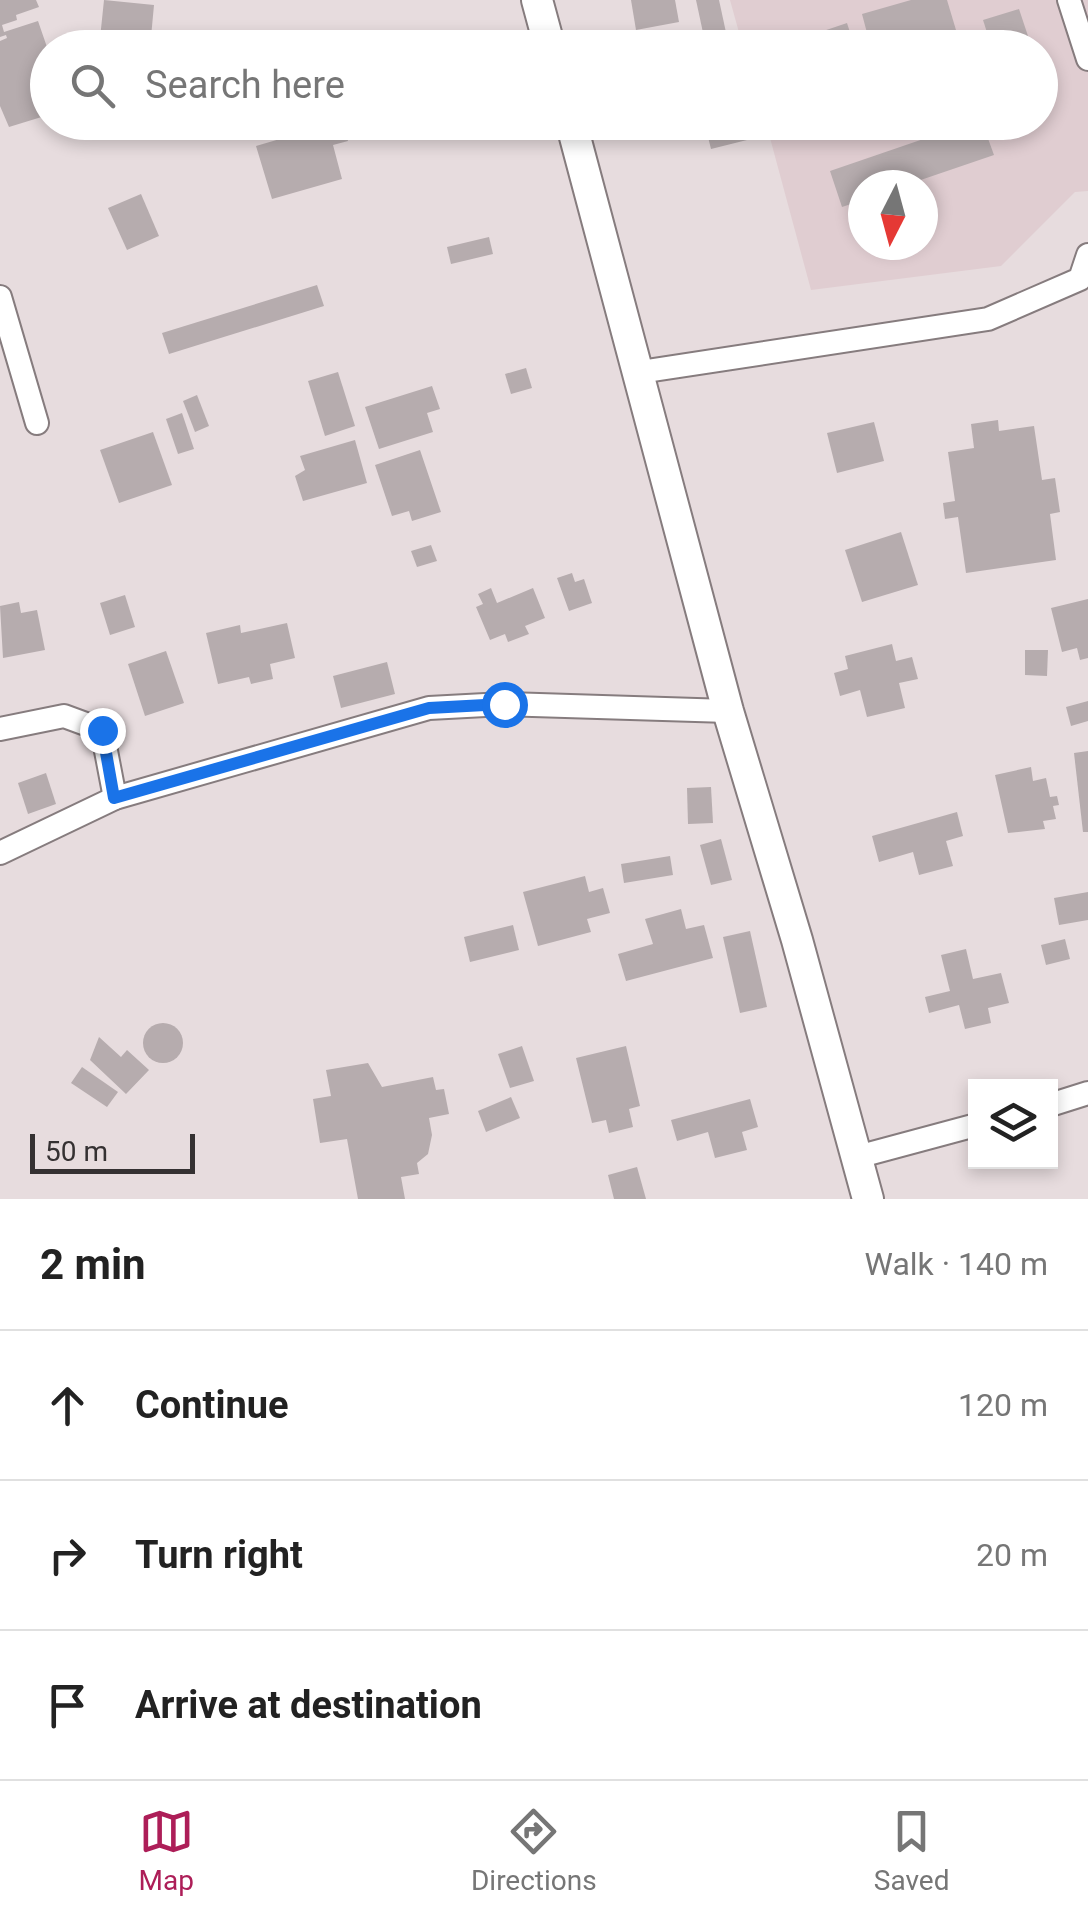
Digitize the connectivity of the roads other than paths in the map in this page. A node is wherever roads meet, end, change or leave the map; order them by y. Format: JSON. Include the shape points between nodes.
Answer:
{"nodes":[{"id":1,"x":537,"y":0,"type":"edge"},
{"id":2,"x":1069,"y":0,"type":"edge"},
{"id":3,"x":545,"y":30,"type":"edge"},
{"id":4,"x":1088,"y":59,"type":"edge"},
{"id":5,"x":576,"y":140,"type":"edge"},
{"id":6,"x":1088,"y":255,"type":"edge"},
{"id":7,"x":0,"y":298,"type":"edge"},
{"id":8,"x":640,"y":372,"type":"junction"},
{"id":9,"x":37,"y":423,"type":"dead end"},
{"id":10,"x":728,"y":711,"type":"junction"},
{"id":11,"x":0,"y":729,"type":"edge"},
{"id":12,"x":114,"y":798,"type":"junction"},
{"id":13,"x":0,"y":853,"type":"edge"},
{"id":14,"x":1088,"y":1093,"type":"edge"},
{"id":15,"x":1058,"y":1102,"type":"edge"},
{"id":16,"x":968,"y":1127,"type":"edge"},
{"id":17,"x":856,"y":1157,"type":"junction"},
{"id":18,"x":868,"y":1199,"type":"edge"}],
"edges":[{"from":1,"to":3,"type":"main road"},
{"from":2,"to":4,"type":"street"},
{"from":5,"to":8,"type":"main road"},
{"from":6,"to":8,"type":"street","via":[[1080,279],[988,319]]},
{"from":7,"to":9,"type":"street"},
{"from":8,"to":10,"type":"main road"},
{"from":10,"to":12,"type":"street","via":[[429,708]]},
{"from":10,"to":17,"type":"main road"},
{"from":11,"to":12,"type":"street","via":[[64,716],[102,730]]},
{"from":12,"to":13,"type":"street"},
{"from":14,"to":15,"type":"street"},
{"from":16,"to":17,"type":"street"},
{"from":17,"to":18,"type":"main road"}]}
